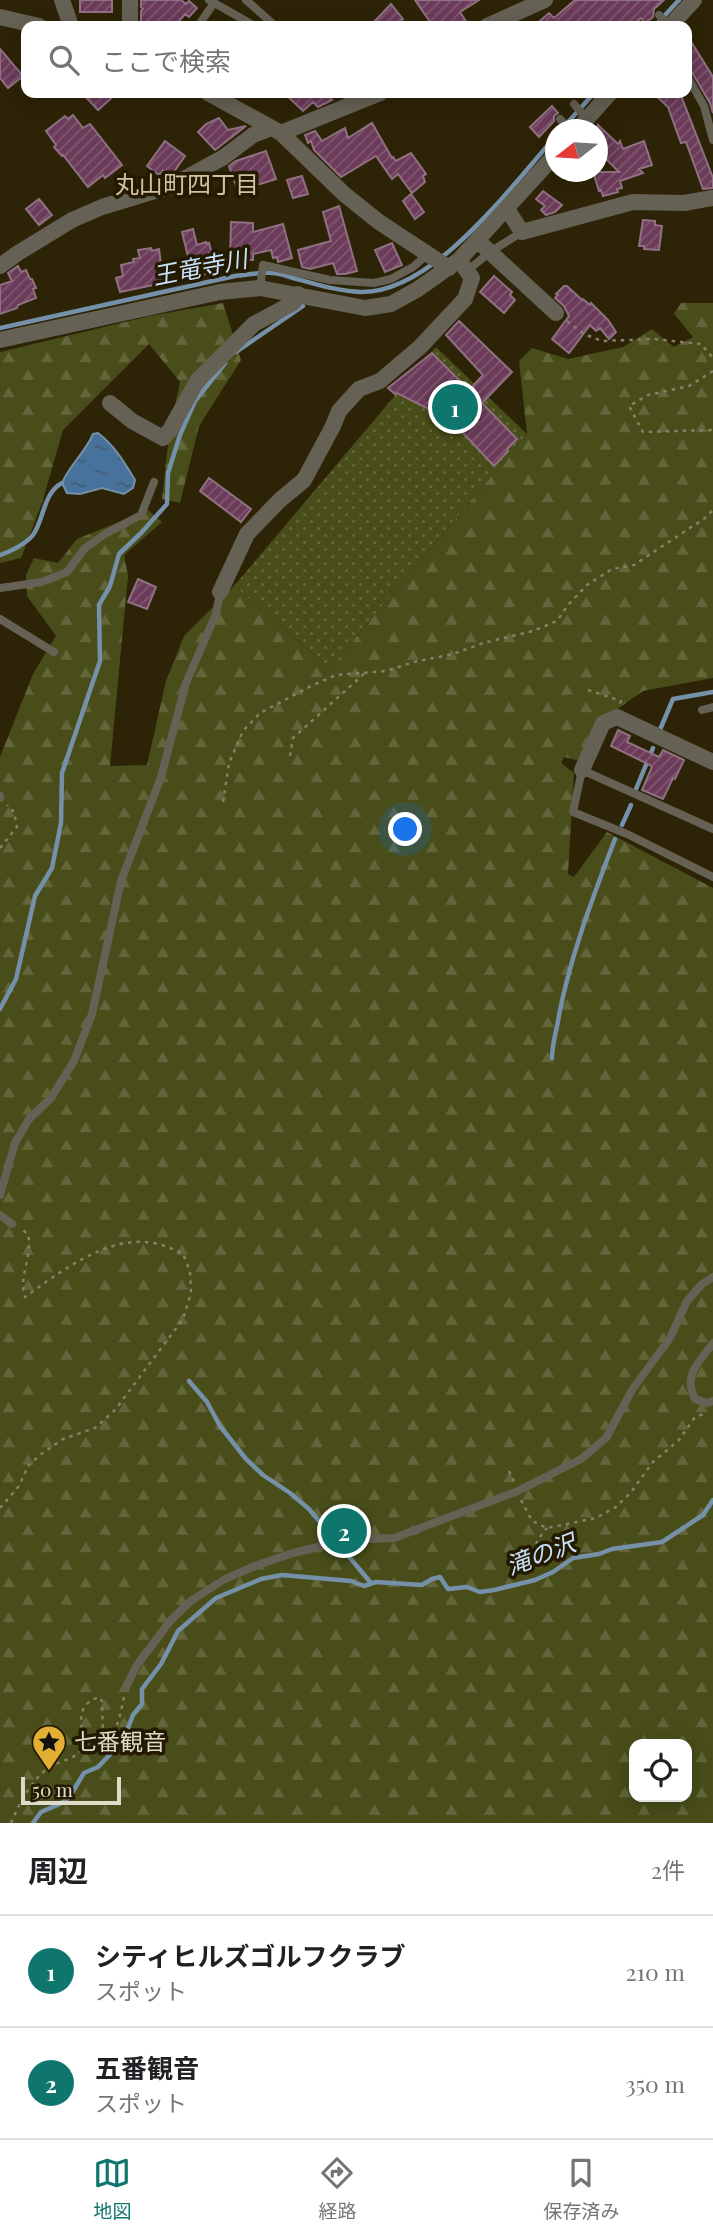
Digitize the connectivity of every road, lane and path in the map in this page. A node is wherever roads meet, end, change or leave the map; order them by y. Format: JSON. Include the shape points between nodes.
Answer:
{"nodes":[{"id":1,"x":62,"y":0,"type":"edge"},
{"id":2,"x":130,"y":0,"type":"edge"},
{"id":3,"x":246,"y":0,"type":"edge"},
{"id":4,"x":545,"y":0,"type":"edge"},
{"id":5,"x":691,"y":1,"type":"edge"},
{"id":6,"x":212,"y":2,"type":"edge"},
{"id":7,"x":0,"y":17,"type":"edge"},
{"id":8,"x":69,"y":21,"type":"edge"},
{"id":9,"x":130,"y":21,"type":"edge"},
{"id":10,"x":201,"y":21,"type":"edge"},
{"id":11,"x":246,"y":21,"type":"edge"},
{"id":12,"x":270,"y":21,"type":"edge"},
{"id":13,"x":497,"y":21,"type":"edge"},
{"id":14,"x":667,"y":21,"type":"edge"},
{"id":15,"x":21,"y":22,"type":"edge"},
{"id":16,"x":692,"y":85,"type":"edge"},
{"id":17,"x":217,"y":98,"type":"edge"},
{"id":18,"x":349,"y":98,"type":"edge"},
{"id":19,"x":603,"y":98,"type":"edge"},
{"id":20,"x":573,"y":119,"type":"edge"},
{"id":21,"x":276,"y":130,"type":"junction"},
{"id":22,"x":713,"y":140,"type":"edge"},
{"id":23,"x":545,"y":166,"type":"edge"},
{"id":24,"x":713,"y":198,"type":"edge"},
{"id":25,"x":508,"y":209,"type":"junction"},
{"id":26,"x":522,"y":232,"type":"junction"},
{"id":27,"x":484,"y":246,"type":"junction"},
{"id":28,"x":447,"y":262,"type":"junction"},
{"id":29,"x":0,"y":266,"type":"edge"},
{"id":30,"x":261,"y":284,"type":"junction"},
{"id":31,"x":298,"y":294,"type":"junction"},
{"id":32,"x":556,"y":313,"type":"joint"},
{"id":33,"x":0,"y":341,"type":"edge"},
{"id":34,"x":713,"y":358,"type":"edge"},
{"id":35,"x":713,"y":371,"type":"edge"},
{"id":36,"x":110,"y":403,"type":"dead end"},
{"id":37,"x":713,"y":430,"type":"edge"},
{"id":38,"x":154,"y":482,"type":"dead end"},
{"id":39,"x":713,"y":510,"type":"edge"},
{"id":40,"x":0,"y":588,"type":"edge"},
{"id":41,"x":219,"y":592,"type":"joint"},
{"id":42,"x":0,"y":620,"type":"edge"},
{"id":43,"x":54,"y":652,"type":"dead end"},
{"id":44,"x":366,"y":672,"type":"junction"},
{"id":45,"x":588,"y":690,"type":"dead end"},
{"id":46,"x":713,"y":707,"type":"edge"},
{"id":47,"x":702,"y":710,"type":"dead end"},
{"id":48,"x":617,"y":717,"type":"junction"},
{"id":49,"x":290,"y":756,"type":"dead end"},
{"id":50,"x":713,"y":762,"type":"edge"},
{"id":51,"x":582,"y":770,"type":"junction"},
{"id":52,"x":0,"y":797,"type":"edge"},
{"id":53,"x":223,"y":802,"type":"dead end"},
{"id":54,"x":713,"y":829,"type":"edge"},
{"id":55,"x":0,"y":848,"type":"edge"},
{"id":56,"x":713,"y":877,"type":"edge"},
{"id":57,"x":0,"y":1195,"type":"edge"},
{"id":58,"x":0,"y":1216,"type":"edge"},
{"id":59,"x":12,"y":1224,"type":"joint"},
{"id":60,"x":713,"y":1277,"type":"edge"},
{"id":61,"x":713,"y":1343,"type":"edge"},
{"id":62,"x":713,"y":1401,"type":"edge"},
{"id":63,"x":709,"y":1412,"type":"dead end"},
{"id":64,"x":509,"y":1471,"type":"dead end"},
{"id":65,"x":518,"y":1492,"type":"junction"},
{"id":66,"x":0,"y":1508,"type":"edge"},
{"id":67,"x":547,"y":1528,"type":"junction"},
{"id":68,"x":529,"y":1560,"type":"dead end"},
{"id":69,"x":127,"y":1687,"type":"joint"},
{"id":70,"x":11,"y":1823,"type":"edge"}],
"edges":[{"from":1,"to":8,"type":"street"},
{"from":2,"to":9,"type":"street"},
{"from":3,"to":12,"type":"lane"},
{"from":4,"to":13,"type":"street"},
{"from":5,"to":14,"type":"street"},
{"from":6,"to":10,"type":"lane"},
{"from":6,"to":11,"type":"lane"},
{"from":7,"to":15,"type":"street"},
{"from":16,"to":22,"type":"lane","via":[[704,106]]},
{"from":17,"to":21,"type":"street"},
{"from":18,"to":21,"type":"street"},
{"from":19,"to":20,"type":"street"},
{"from":21,"to":28,"type":"street","via":[[370,215]]},
{"from":21,"to":29,"type":"street","via":[[253,135],[171,186],[72,220]]},
{"from":23,"to":25,"type":"street"},
{"from":24,"to":26,"type":"street","via":[[684,203],[633,201]]},
{"from":25,"to":26,"type":"street"},
{"from":25,"to":27,"type":"street"},
{"from":26,"to":27,"type":"lane"},
{"from":27,"to":28,"type":"street"},
{"from":27,"to":32,"type":"street"},
{"from":28,"to":30,"type":"lane","via":[[413,267],[374,283],[330,280],[263,265]]},
{"from":28,"to":31,"type":"street","via":[[407,296],[391,303],[365,308]]},
{"from":28,"to":41,"type":"street","via":[[472,278],[465,299],[420,347],[380,381],[359,389],[339,411],[303,480],[247,534]]},
{"from":30,"to":31,"type":"street"},
{"from":30,"to":33,"type":"street"},
{"from":31,"to":36,"type":"street","via":[[293,303],[254,324],[197,381],[163,438]]},
{"from":32,"to":34,"type":"path","via":[[594,340],[701,344]]},
{"from":35,"to":37,"type":"path","via":[[689,386],[648,395],[629,406],[643,432]]},
{"from":38,"to":40,"type":"lane","via":[[141,514],[85,548],[67,572],[41,582]]},
{"from":39,"to":44,"type":"path","via":[[634,565],[612,569],[587,585],[557,621],[453,654]]},
{"from":41,"to":57,"type":"lane","via":[[215,614],[186,683],[161,778],[121,881],[92,1014],[74,1061],[15,1143]]},
{"from":42,"to":43,"type":"lane"},
{"from":44,"to":49,"type":"path","via":[[293,738]]},
{"from":44,"to":53,"type":"path","via":[[336,676],[260,713],[243,731],[229,762]]},
{"from":45,"to":48,"type":"path","via":[[621,701]]},
{"from":46,"to":47,"type":"lane"},
{"from":48,"to":50,"type":"street"},
{"from":48,"to":51,"type":"street","via":[[603,723]]},
{"from":51,"to":54,"type":"lane"},
{"from":51,"to":56,"type":"lane","via":[[573,812]]},
{"from":52,"to":55,"type":"path","via":[[14,812],[17,827]]},
{"from":58,"to":59,"type":"lane"},
{"from":59,"to":66,"type":"path","via":[[28,1234],[30,1246],[24,1297],[97,1252],[132,1242],[155,1243],[183,1254],[190,1270],[191,1293],[183,1320],[115,1410],[95,1428],[63,1439],[40,1455]]},
{"from":60,"to":65,"type":"lane","via":[[688,1301],[670,1338],[632,1390],[606,1438],[581,1460]]},
{"from":61,"to":62,"type":"lane","via":[[691,1373],[689,1386],[695,1399]]},
{"from":63,"to":67,"type":"path","via":[[695,1417],[616,1507],[596,1518]]},
{"from":64,"to":65,"type":"path"},
{"from":65,"to":67,"type":"path","via":[[532,1521]]},
{"from":65,"to":69,"type":"lane","via":[[394,1538],[347,1540],[293,1553],[225,1579],[171,1620],[137,1665]]},
{"from":67,"to":68,"type":"path"},
{"from":69,"to":70,"type":"path","via":[[113,1734],[108,1739],[103,1735],[99,1697],[80,1718],[83,1744],[77,1755],[61,1760],[30,1786]]}]}
